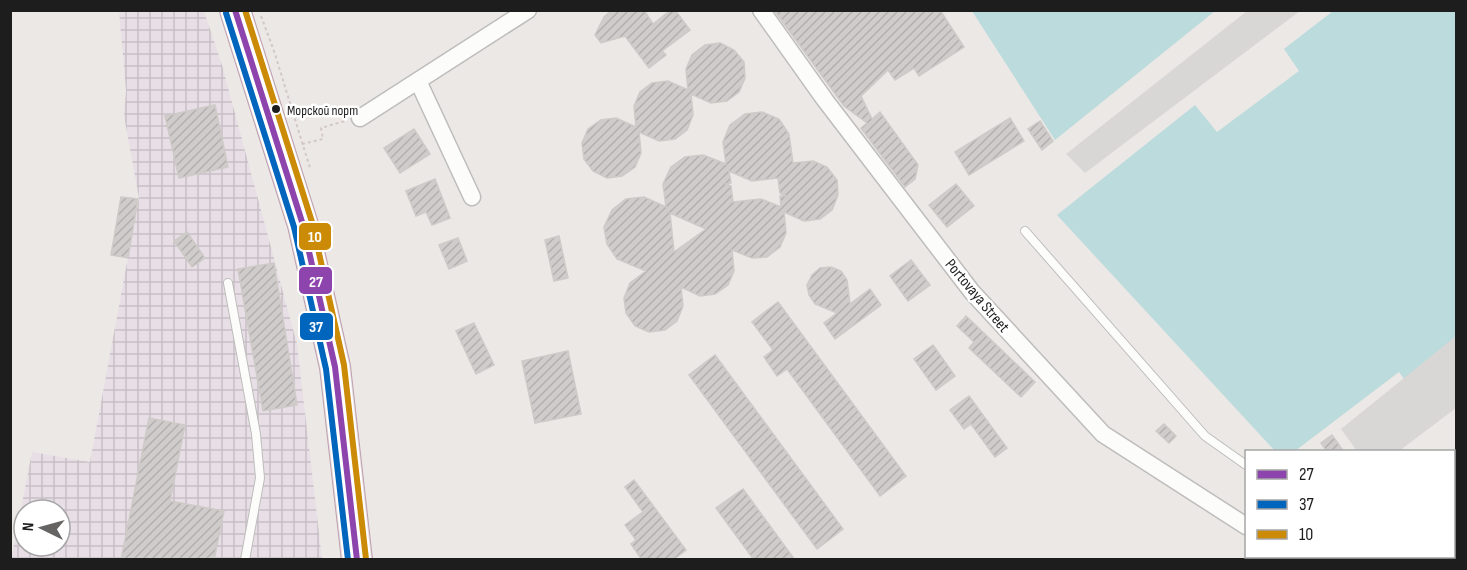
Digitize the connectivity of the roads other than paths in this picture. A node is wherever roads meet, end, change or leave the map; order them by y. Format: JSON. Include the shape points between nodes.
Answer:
{"nodes":[{"id":1,"x":235,"y":10,"type":"edge"},
{"id":2,"x":528,"y":10,"type":"edge"},
{"id":3,"x":761,"y":10,"type":"edge"},
{"id":4,"x":418,"y":81,"type":"junction"},
{"id":5,"x":360,"y":118,"type":"road end"},
{"id":6,"x":472,"y":196,"type":"dead end"},
{"id":7,"x":1025,"y":231,"type":"dead end"},
{"id":8,"x":228,"y":283,"type":"dead end"},
{"id":9,"x":1245,"y":464,"type":"edge"},
{"id":10,"x":1245,"y":525,"type":"edge"},
{"id":11,"x":245,"y":560,"type":"edge"},
{"id":12,"x":357,"y":560,"type":"edge"}],
"edges":[{"from":1,"to":12,"type":"highway","via":[[306,236],[334,367]]},
{"from":2,"to":4,"type":"street"},
{"from":3,"to":10,"type":"street","name":"Portovaya Street","via":[[972,292],[1103,434]]},
{"from":4,"to":5,"type":"street"},
{"from":4,"to":6,"type":"street"},
{"from":7,"to":9,"type":"lane","via":[[1205,436]]},
{"from":8,"to":11,"type":"lane","via":[[256,434],[260,478]]}]}
